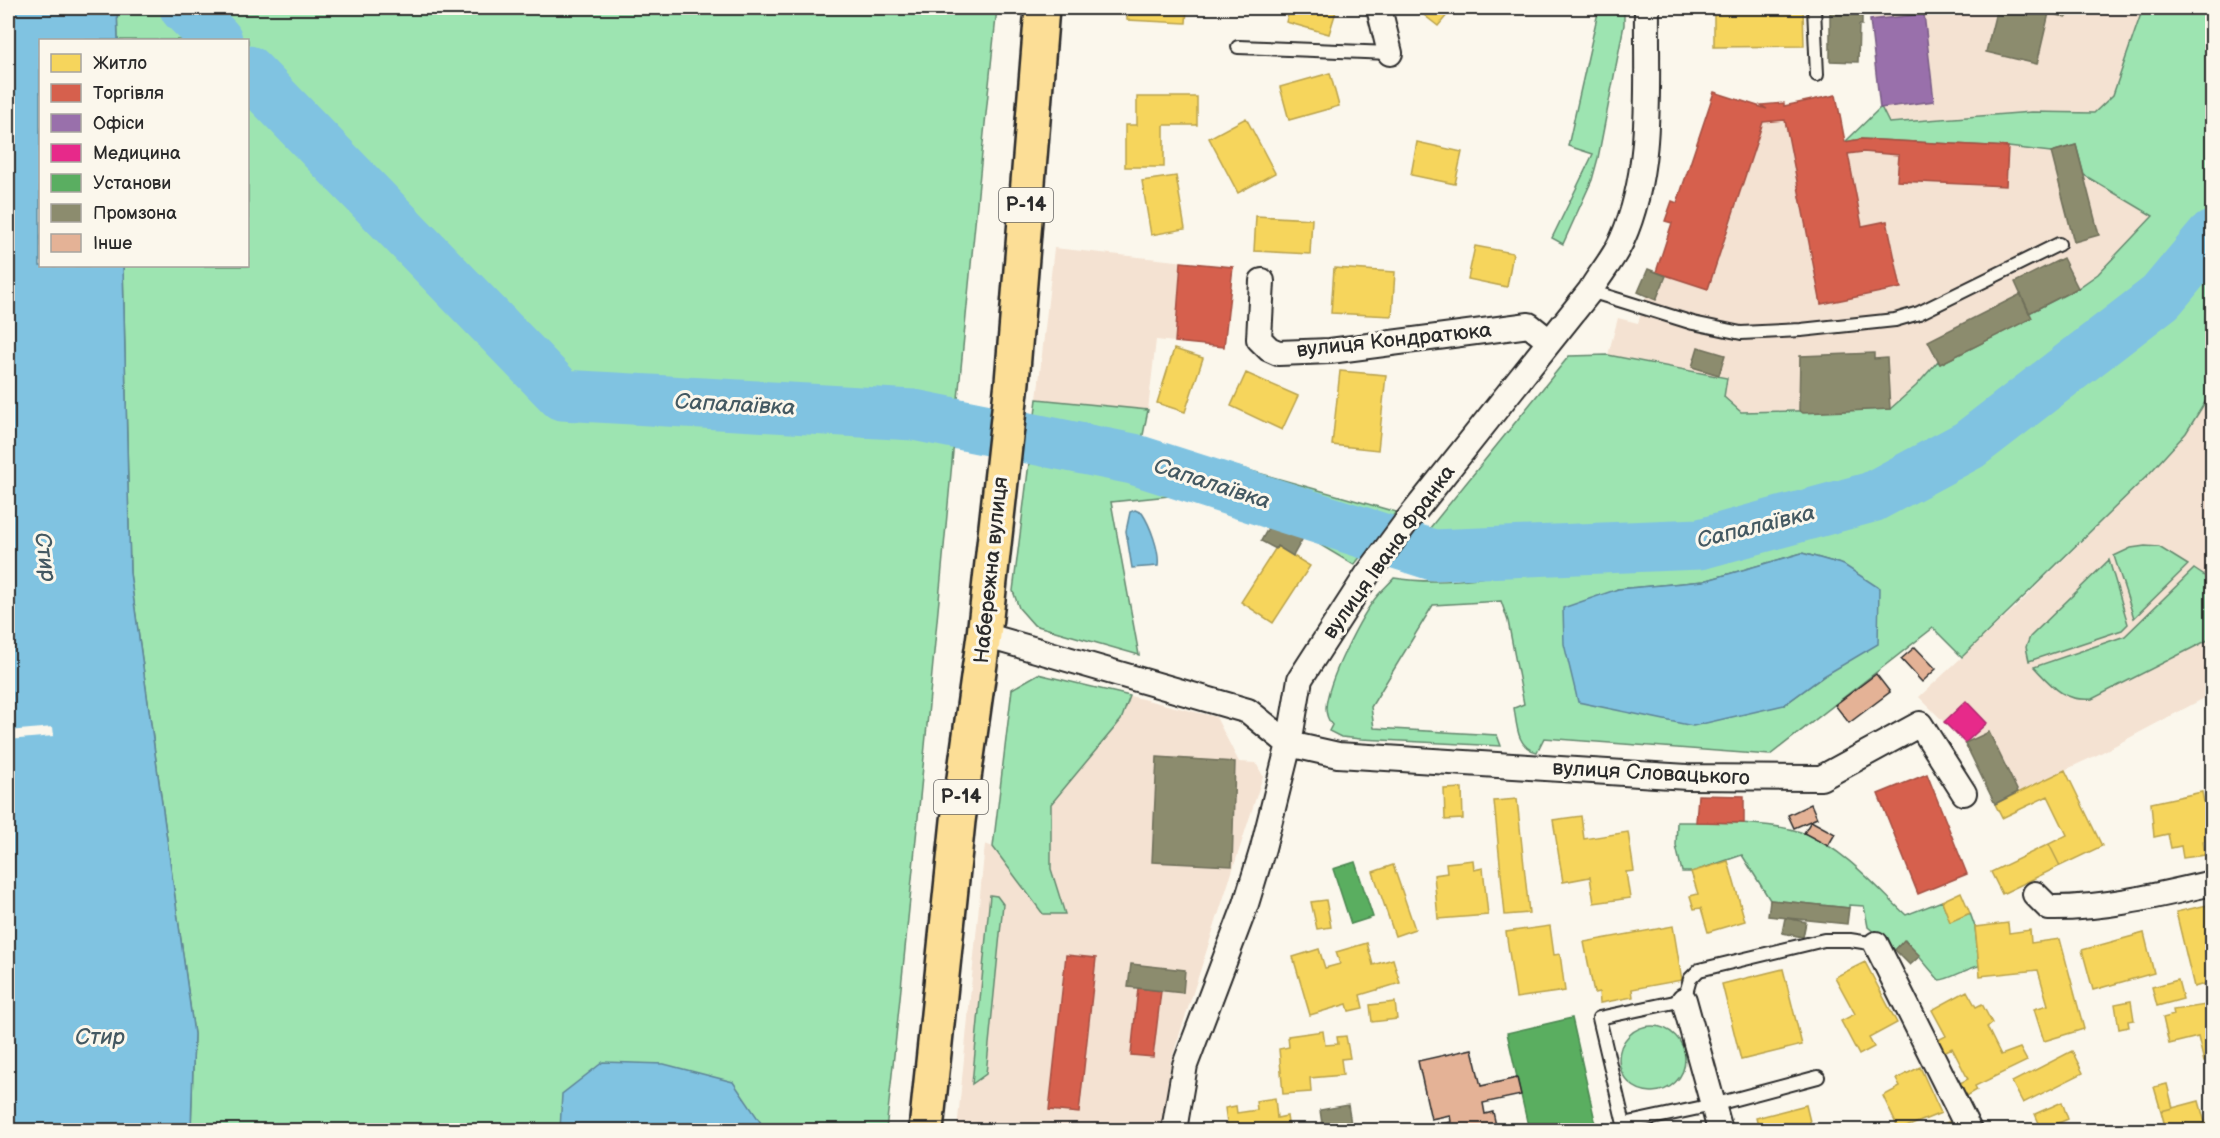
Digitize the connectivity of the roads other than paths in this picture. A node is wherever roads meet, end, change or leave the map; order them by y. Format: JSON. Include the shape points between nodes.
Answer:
{"nodes":[{"id":1,"x":1042,"y":8,"type":"edge"},
{"id":2,"x":1379,"y":8,"type":"edge"},
{"id":3,"x":1647,"y":8,"type":"edge"},
{"id":4,"x":1814,"y":8,"type":"edge"},
{"id":5,"x":1238,"y":47,"type":"dead end"},
{"id":6,"x":1390,"y":53,"type":"joint"},
{"id":7,"x":1816,"y":75,"type":"dead end"},
{"id":8,"x":2059,"y":244,"type":"dead end"},
{"id":9,"x":1262,"y":281,"type":"dead end"},
{"id":10,"x":1590,"y":291,"type":"junction"},
{"id":11,"x":1549,"y":341,"type":"junction"},
{"id":12,"x":984,"y":635,"type":"junction"},
{"id":13,"x":1289,"y":744,"type":"junction"},
{"id":14,"x":1964,"y":793,"type":"dead end"},
{"id":15,"x":2212,"y":883,"type":"edge"},
{"id":16,"x":2035,"y":894,"type":"dead end"},
{"id":17,"x":1876,"y":944,"type":"joint"},
{"id":18,"x":1684,"y":1000,"type":"junction"},
{"id":19,"x":1818,"y":1077,"type":"dead end"},
{"id":20,"x":1713,"y":1105,"type":"junction"},
{"id":21,"x":926,"y":1131,"type":"edge"},
{"id":22,"x":1174,"y":1131,"type":"edge"},
{"id":23,"x":1720,"y":1131,"type":"edge"},
{"id":24,"x":1969,"y":1131,"type":"edge"}],
"edges":[{"from":1,"to":12,"type":"main road","name":"Набережна вулиця","number":"Р-14","via":[[1009,403]]},
{"from":2,"to":6,"type":"street"},
{"from":3,"to":10,"type":"street","name":"вулиця Івана Франка","via":[[1640,187],[1622,241]]},
{"from":4,"to":7,"type":"lane"},
{"from":5,"to":6,"type":"lane"},
{"from":8,"to":10,"type":"lane","via":[[1918,313],[1895,320],[1801,330],[1741,333],[1693,323]]},
{"from":9,"to":11,"type":"street","name":"вулиця Кондратюка","via":[[1259,339],[1278,353],[1330,351],[1529,325]]},
{"from":10,"to":11,"type":"street","name":"вулиця Івана Франка"},
{"from":11,"to":13,"type":"street","name":"вулиця Івана Франка","via":[[1367,574],[1300,679]]},
{"from":12,"to":13,"type":"street","via":[[1248,711]]},
{"from":12,"to":21,"type":"main road","name":"Набережна вулиця","number":"Р-14","via":[[958,821]]},
{"from":13,"to":14,"type":"street","name":"вулиця Словацького","via":[[1338,755],[1687,777],[1821,778],[1920,724]]},
{"from":13,"to":22,"type":"street","name":"вулиця Івана Франка","via":[[1246,904],[1185,1065]]},
{"from":15,"to":16,"type":"street","via":[[2159,896],[2066,908],[2049,908]]},
{"from":17,"to":18,"type":"lane","via":[[1824,940],[1699,970],[1690,979]]},
{"from":17,"to":24,"type":"street"},
{"from":18,"to":20,"type":"street"},
{"from":18,"to":20,"type":"lane","via":[[1599,1018],[1624,1124]]},
{"from":19,"to":20,"type":"lane"},
{"from":20,"to":23,"type":"street"}]}
